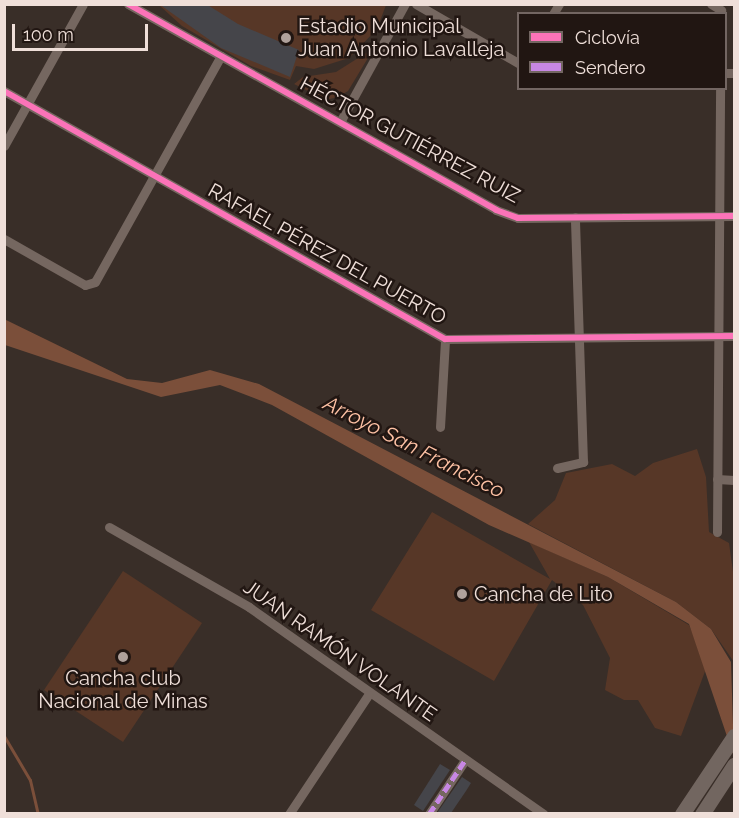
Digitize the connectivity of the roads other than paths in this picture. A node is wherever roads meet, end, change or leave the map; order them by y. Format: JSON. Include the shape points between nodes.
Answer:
{"nodes":[{"id":1,"x":83,"y":4,"type":"edge"},
{"id":2,"x":128,"y":4,"type":"edge"},
{"id":3,"x":405,"y":4,"type":"edge"},
{"id":4,"x":417,"y":4,"type":"edge"},
{"id":5,"x":711,"y":4,"type":"edge"},
{"id":6,"x":721,"y":9,"type":"edge"},
{"id":7,"x":221,"y":56,"type":"junction"},
{"id":8,"x":517,"y":62,"type":"edge"},
{"id":9,"x":720,"y":90,"type":"edge"},
{"id":10,"x":4,"y":91,"type":"edge"},
{"id":11,"x":28,"y":104,"type":"junction"},
{"id":12,"x":340,"y":122,"type":"junction"},
{"id":13,"x":4,"y":146,"type":"edge"},
{"id":14,"x":154,"y":176,"type":"junction"},
{"id":15,"x":719,"y":216,"type":"junction"},
{"id":16,"x":735,"y":216,"type":"edge"},
{"id":17,"x":575,"y":217,"type":"junction"},
{"id":18,"x":4,"y":239,"type":"edge"},
{"id":19,"x":579,"y":336,"type":"junction"},
{"id":20,"x":718,"y":336,"type":"junction"},
{"id":21,"x":735,"y":336,"type":"edge"},
{"id":22,"x":445,"y":339,"type":"junction"},
{"id":23,"x":440,"y":427,"type":"dead end"},
{"id":24,"x":557,"y":468,"type":"dead end"},
{"id":25,"x":717,"y":479,"type":"junction"},
{"id":26,"x":735,"y":480,"type":"edge"},
{"id":27,"x":109,"y":527,"type":"dead end"},
{"id":28,"x":717,"y":532,"type":"dead end"},
{"id":29,"x":368,"y":695,"type":"junction"},
{"id":30,"x":735,"y":736,"type":"edge"},
{"id":31,"x":465,"y":760,"type":"junction"},
{"id":32,"x":735,"y":765,"type":"edge"},
{"id":33,"x":288,"y":813,"type":"edge"},
{"id":34,"x":429,"y":813,"type":"edge"},
{"id":35,"x":544,"y":813,"type":"edge"},
{"id":36,"x":682,"y":813,"type":"edge"},
{"id":37,"x":702,"y":813,"type":"edge"}],
"edges":[{"from":1,"to":11,"type":"street"},
{"from":2,"to":7,"type":"street","name":"HÉCTOR GUTIÉRREZ RUIZ"},
{"from":3,"to":12,"type":"street"},
{"from":4,"to":8,"type":"street"},
{"from":5,"to":6,"type":"street"},
{"from":7,"to":12,"type":"street","name":"HÉCTOR GUTIÉRREZ RUIZ"},
{"from":7,"to":14,"type":"street"},
{"from":9,"to":15,"type":"street"},
{"from":10,"to":11,"type":"street","name":"RAFAEL PÉREZ DEL PUERTO"},
{"from":11,"to":13,"type":"street"},
{"from":11,"to":14,"type":"street","name":"RAFAEL PÉREZ DEL PUERTO"},
{"from":12,"to":17,"type":"street","name":"HÉCTOR GUTIÉRREZ RUIZ","via":[[496,210],[519,218]]},
{"from":14,"to":18,"type":"street","via":[[95,282],[85,285]]},
{"from":14,"to":22,"type":"street","name":"RAFAEL PÉREZ DEL PUERTO","via":[[396,315]]},
{"from":15,"to":16,"type":"street","name":"HÉCTOR GUTIÉRREZ RUIZ"},
{"from":15,"to":17,"type":"street","name":"HÉCTOR GUTIÉRREZ RUIZ"},
{"from":15,"to":20,"type":"street"},
{"from":17,"to":19,"type":"street"},
{"from":19,"to":20,"type":"street","name":"RAFAEL PÉREZ DEL PUERTO"},
{"from":19,"to":22,"type":"street","name":"RAFAEL PÉREZ DEL PUERTO"},
{"from":19,"to":24,"type":"street","via":[[583,462]]},
{"from":20,"to":21,"type":"street","name":"RAFAEL PÉREZ DEL PUERTO"},
{"from":20,"to":25,"type":"street"},
{"from":22,"to":23,"type":"street"},
{"from":25,"to":26,"type":"street"},
{"from":25,"to":28,"type":"street"},
{"from":27,"to":29,"type":"street","name":"JUAN RAMÓN VOLANTE","via":[[249,607]]},
{"from":29,"to":31,"type":"street","name":"JUAN RAMÓN VOLANTE"},
{"from":29,"to":33,"type":"street"},
{"from":30,"to":36,"type":"highway"},
{"from":31,"to":34,"type":"street"},
{"from":31,"to":35,"type":"street","name":"JUAN RAMÓN VOLANTE"},
{"from":32,"to":37,"type":"highway"}]}
